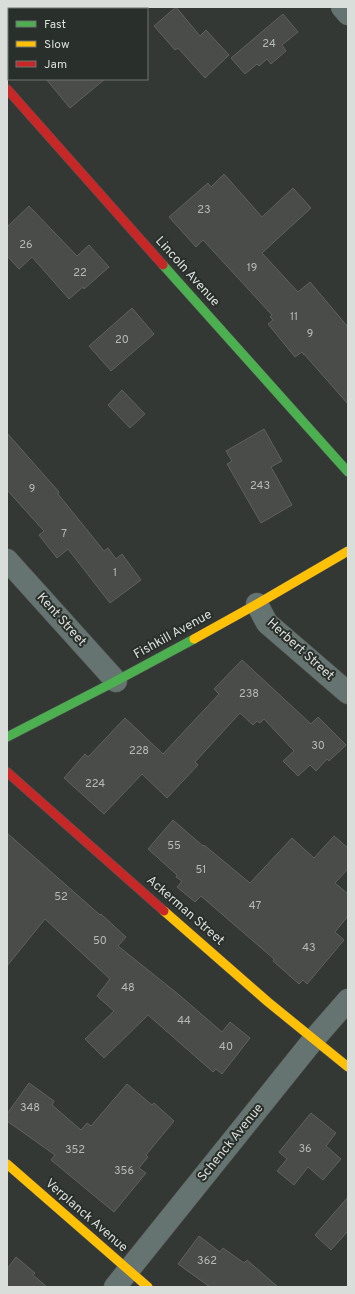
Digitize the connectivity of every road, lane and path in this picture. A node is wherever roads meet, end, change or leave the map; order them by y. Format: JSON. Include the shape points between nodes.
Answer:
{"nodes":[{"id":1,"x":342,"y":7,"type":"edge"},
{"id":2,"x":348,"y":14,"type":"edge"},
{"id":3,"x":7,"y":89,"type":"edge"},
{"id":4,"x":348,"y":472,"type":"edge"},
{"id":5,"x":348,"y":550,"type":"edge"},
{"id":6,"x":7,"y":560,"type":"edge"},
{"id":7,"x":257,"y":604,"type":"junction"},
{"id":8,"x":116,"y":681,"type":"junction"},
{"id":9,"x":348,"y":693,"type":"edge"},
{"id":10,"x":7,"y":737,"type":"edge"},
{"id":11,"x":7,"y":772,"type":"edge"},
{"id":12,"x":348,"y":1000,"type":"edge"},
{"id":13,"x":314,"y":1039,"type":"junction"},
{"id":14,"x":348,"y":1067,"type":"edge"},
{"id":15,"x":7,"y":1164,"type":"edge"},
{"id":16,"x":128,"y":1270,"type":"junction"},
{"id":17,"x":115,"y":1287,"type":"edge"},
{"id":18,"x":148,"y":1287,"type":"edge"}],
"edges":[{"from":1,"to":2,"type":"street"},
{"from":3,"to":4,"type":"street","name":"Lincoln Avenue"},
{"from":5,"to":7,"type":"street","name":"Fishkill Avenue"},
{"from":6,"to":8,"type":"street","name":"Kent Street"},
{"from":7,"to":8,"type":"street","name":"Fishkill Avenue"},
{"from":7,"to":9,"type":"street","name":"Herbert Street","via":[[267,623]]},
{"from":8,"to":10,"type":"street","name":"Fishkill Avenue"},
{"from":11,"to":13,"type":"street","name":"Ackerman Street"},
{"from":12,"to":13,"type":"street","name":"Schenck Avenue"},
{"from":13,"to":14,"type":"street","name":"Ackerman Street"},
{"from":13,"to":16,"type":"street","name":"Schenck Avenue"},
{"from":15,"to":16,"type":"street","name":"Verplanck Avenue"},
{"from":16,"to":17,"type":"street","name":"Schenck Avenue"},
{"from":16,"to":18,"type":"street","name":"Verplanck Avenue"}]}
